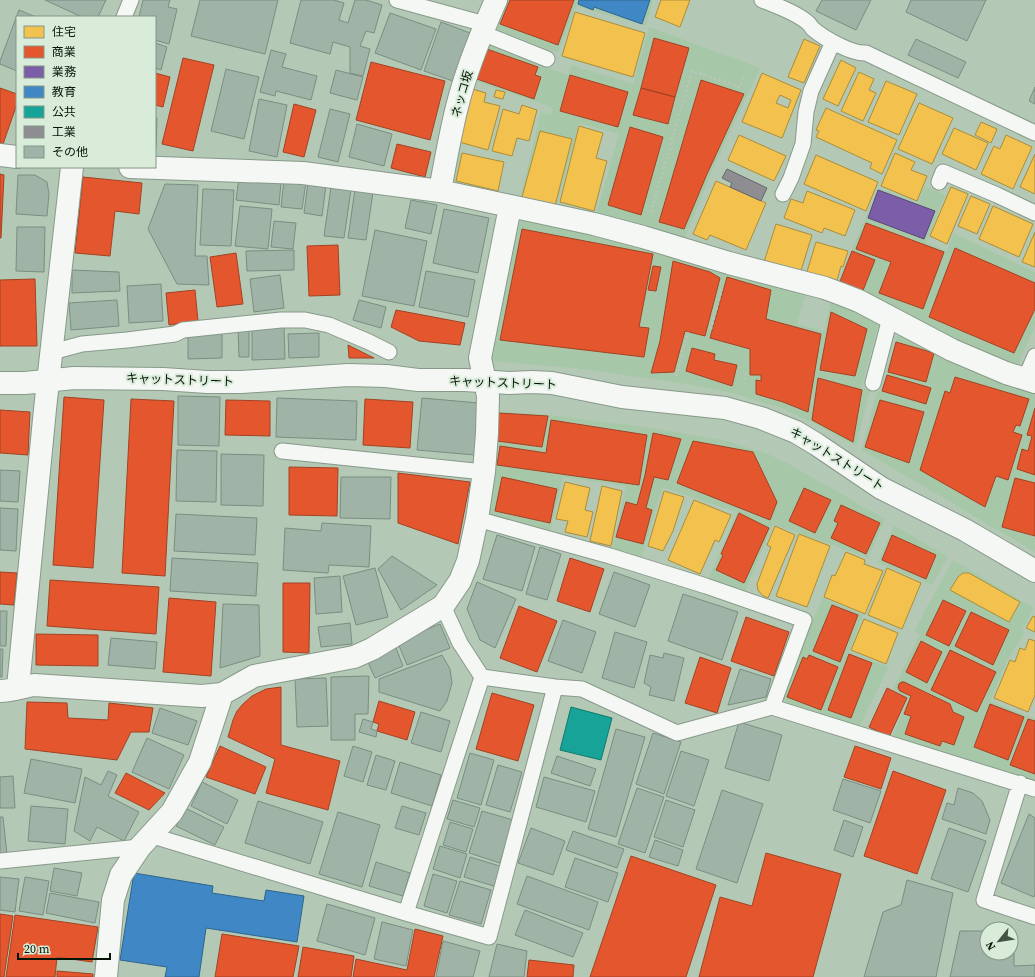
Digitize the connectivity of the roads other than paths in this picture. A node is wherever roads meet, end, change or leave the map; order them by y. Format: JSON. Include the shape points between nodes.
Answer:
{"nodes":[{"id":1,"x":131,"y":0,"type":"edge"},
{"id":2,"x":397,"y":0,"type":"edge"},
{"id":3,"x":496,"y":0,"type":"edge"},
{"id":4,"x":762,"y":0,"type":"edge"},
{"id":5,"x":124,"y":16,"type":"edge"},
{"id":6,"x":483,"y":29,"type":"junction"},
{"id":7,"x":834,"y":42,"type":"junction"},
{"id":8,"x":547,"y":59,"type":"dead end"},
{"id":9,"x":1035,"y":133,"type":"edge"},
{"id":10,"x":0,"y":155,"type":"edge"},
{"id":11,"x":16,"y":157,"type":"edge"},
{"id":12,"x":72,"y":168,"type":"edge"},
{"id":13,"x":156,"y":168,"type":"edge"},
{"id":14,"x":939,"y":182,"type":"dead end"},
{"id":15,"x":440,"y":192,"type":"junction"},
{"id":16,"x":784,"y":194,"type":"dead end"},
{"id":17,"x":510,"y":207,"type":"junction"},
{"id":18,"x":1035,"y":213,"type":"edge"},
{"id":19,"x":890,"y":318,"type":"junction"},
{"id":20,"x":52,"y":352,"type":"junction"},
{"id":21,"x":389,"y":352,"type":"dead end"},
{"id":22,"x":1035,"y":356,"type":"edge"},
{"id":23,"x":48,"y":381,"type":"junction"},
{"id":24,"x":485,"y":381,"type":"junction"},
{"id":25,"x":1030,"y":381,"type":"edge"},
{"id":26,"x":0,"y":383,"type":"edge"},
{"id":27,"x":873,"y":383,"type":"dead end"},
{"id":28,"x":282,"y":451,"type":"road end"},
{"id":29,"x":484,"y":472,"type":"junction"},
{"id":30,"x":477,"y":519,"type":"junction"},
{"id":31,"x":1035,"y":571,"type":"edge"},
{"id":32,"x":443,"y":606,"type":"junction"},
{"id":33,"x":482,"y":677,"type":"junction"},
{"id":34,"x":555,"y":688,"type":"junction"},
{"id":35,"x":9,"y":689,"type":"edge"},
{"id":36,"x":222,"y":694,"type":"junction"},
{"id":37,"x":772,"y":707,"type":"junction"},
{"id":38,"x":1020,"y":783,"type":"junction"},
{"id":39,"x":1035,"y":789,"type":"edge"},
{"id":40,"x":145,"y":841,"type":"junction"},
{"id":41,"x":0,"y":861,"type":"edge"},
{"id":42,"x":406,"y":913,"type":"junction"},
{"id":43,"x":1035,"y":917,"type":"edge"},
{"id":44,"x":106,"y":977,"type":"edge"}],
"edges":[{"from":1,"to":5,"type":"lane"},
{"from":2,"to":6,"type":"lane"},
{"from":3,"to":6,"type":"street","name":"ネッコ坂"},
{"from":4,"to":7,"type":"lane","via":[[808,22]]},
{"from":6,"to":8,"type":"lane"},
{"from":6,"to":15,"type":"street","name":"ネッコ坂","via":[[457,107]]},
{"from":7,"to":9,"type":"lane","via":[[859,54],[866,53]]},
{"from":7,"to":16,"type":"lane","via":[[811,91],[803,144]]},
{"from":10,"to":11,"type":"street"},
{"from":12,"to":20,"type":"street"},
{"from":13,"to":15,"type":"street","via":[[303,173]]},
{"from":14,"to":18,"type":"lane","via":[[943,172]]},
{"from":15,"to":17,"type":"street"},
{"from":17,"to":19,"type":"street","via":[[643,236],[753,270],[825,288]]},
{"from":17,"to":24,"type":"street","via":[[480,358]]},
{"from":19,"to":25,"type":"street","via":[[964,356]]},
{"from":19,"to":27,"type":"lane"},
{"from":20,"to":21,"type":"lane","via":[[82,344],[147,338],[175,334],[183,330],[305,320],[329,325]]},
{"from":20,"to":23,"type":"street"},
{"from":22,"to":25,"type":"lane"},
{"from":23,"to":24,"type":"street","name":"キャットストリート","via":[[126,378],[242,382],[348,375]]},
{"from":23,"to":26,"type":"street","name":"キャットストリート"},
{"from":23,"to":35,"type":"street"},
{"from":24,"to":29,"type":"street","via":[[488,396],[488,433]]},
{"from":24,"to":31,"type":"street","name":"キャットストリート","via":[[564,385],[622,398],[719,408],[761,418],[796,432],[881,488],[965,530]]},
{"from":28,"to":29,"type":"lane"},
{"from":29,"to":30,"type":"street"},
{"from":30,"to":32,"type":"street","via":[[468,561],[460,581]]},
{"from":30,"to":37,"type":"lane","via":[[610,556],[804,620]]},
{"from":32,"to":33,"type":"lane","via":[[460,643]]},
{"from":32,"to":36,"type":"street","via":[[378,646],[354,657],[254,676]]},
{"from":33,"to":34,"type":"lane"},
{"from":33,"to":42,"type":"lane"},
{"from":34,"to":37,"type":"lane","via":[[582,689],[677,733]]},
{"from":34,"to":42,"type":"lane","via":[[489,937]]},
{"from":35,"to":36,"type":"street","via":[[34,685],[202,696]]},
{"from":36,"to":40,"type":"street","via":[[200,762],[172,812]]},
{"from":37,"to":38,"type":"lane"},
{"from":38,"to":39,"type":"lane"},
{"from":38,"to":43,"type":"lane","via":[[984,900]]},
{"from":40,"to":41,"type":"lane"},
{"from":40,"to":42,"type":"lane"},
{"from":40,"to":44,"type":"street","via":[[121,875],[113,900]]}]}
